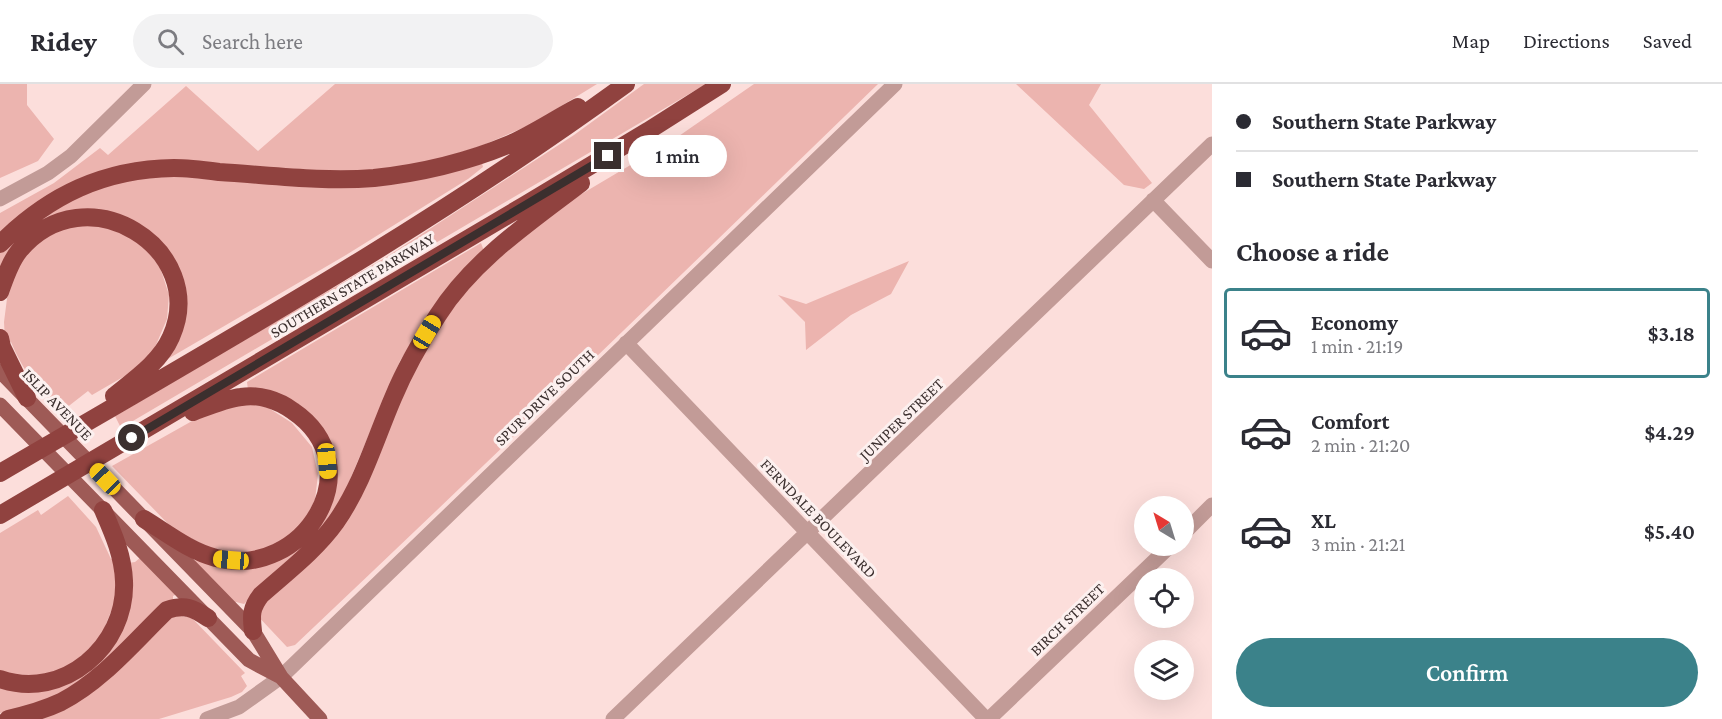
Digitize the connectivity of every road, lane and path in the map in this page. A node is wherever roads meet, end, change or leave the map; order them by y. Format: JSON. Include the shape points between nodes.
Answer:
{"nodes":[{"id":1,"x":144,"y":84,"type":"edge"},
{"id":2,"x":624,"y":84,"type":"edge"},
{"id":3,"x":722,"y":84,"type":"edge"},
{"id":4,"x":895,"y":84,"type":"edge"},
{"id":5,"x":648,"y":131,"type":"junction"},
{"id":6,"x":1212,"y":144,"type":"edge"},
{"id":7,"x":0,"y":200,"type":"edge"},
{"id":8,"x":1153,"y":200,"type":"junction"},
{"id":9,"x":0,"y":244,"type":"edge"},
{"id":10,"x":1212,"y":261,"type":"edge"},
{"id":11,"x":0,"y":292,"type":"edge"},
{"id":12,"x":0,"y":338,"type":"edge"},
{"id":13,"x":626,"y":343,"type":"junction"},
{"id":14,"x":0,"y":371,"type":"edge"},
{"id":15,"x":27,"y":398,"type":"junction"},
{"id":16,"x":0,"y":405,"type":"edge"},
{"id":17,"x":75,"y":429,"type":"junction"},
{"id":18,"x":147,"y":429,"type":"junction"},
{"id":19,"x":0,"y":473,"type":"edge"},
{"id":20,"x":48,"y":487,"type":"junction"},
{"id":21,"x":1212,"y":505,"type":"edge"},
{"id":22,"x":103,"y":510,"type":"junction"},
{"id":23,"x":0,"y":515,"type":"edge"},
{"id":24,"x":144,"y":519,"type":"junction"},
{"id":25,"x":1194,"y":523,"type":"edge"},
{"id":26,"x":0,"y":528,"type":"edge"},
{"id":27,"x":807,"y":532,"type":"junction"},
{"id":28,"x":1159,"y":556,"type":"edge"},
{"id":29,"x":208,"y":618,"type":"junction"},
{"id":30,"x":253,"y":631,"type":"junction"},
{"id":31,"x":281,"y":677,"type":"junction"},
{"id":32,"x":0,"y":679,"type":"edge"},
{"id":33,"x":8,"y":719,"type":"edge"},
{"id":34,"x":207,"y":719,"type":"edge"},
{"id":35,"x":320,"y":719,"type":"edge"},
{"id":36,"x":613,"y":719,"type":"edge"},
{"id":37,"x":987,"y":719,"type":"edge"}],
"edges":[{"from":1,"to":7,"type":"street","via":[[71,156]]},
{"from":2,"to":9,"type":"highway","via":[[510,143],[420,171],[373,178],[321,179],[174,168],[132,172],[89,183],[53,200]]},
{"from":2,"to":17,"type":"highway","name":"SOUTHERN STATE PARKWAY","via":[[557,134],[387,245]]},
{"from":3,"to":5,"type":"highway","name":"SOUTHERN STATE PARKWAY"},
{"from":4,"to":13,"type":"street","name":"SPUR DRIVE SOUTH"},
{"from":5,"to":18,"type":"highway","name":"SOUTHERN STATE PARKWAY"},
{"from":5,"to":30,"type":"highway","via":[[471,272],[439,312],[393,397],[355,490],[335,523],[312,549],[261,595],[250,611]]},
{"from":6,"to":8,"type":"street","name":"JUNIPER STREET"},
{"from":8,"to":10,"type":"street"},
{"from":8,"to":27,"type":"street","name":"JUNIPER STREET"},
{"from":11,"to":17,"type":"highway","via":[[18,252],[38,233],[63,221],[89,216],[113,220],[135,230],[154,245],[167,265],[176,287],[177,311],[171,337],[155,362]]},
{"from":12,"to":15,"type":"highway"},
{"from":13,"to":27,"type":"street","name":"FERNDALE BOULEVARD"},
{"from":13,"to":31,"type":"street","name":"SPUR DRIVE SOUTH"},
{"from":14,"to":15,"type":"main road","name":"ISLIP AVENUE"},
{"from":15,"to":24,"type":"main road","name":"ISLIP AVENUE"},
{"from":16,"to":22,"type":"main road","name":"ISLIP AVENUE"},
{"from":17,"to":19,"type":"highway","name":"SOUTHERN STATE PARKWAY"},
{"from":18,"to":20,"type":"highway","name":"SOUTHERN STATE PARKWAY"},
{"from":18,"to":24,"type":"highway","via":[[216,403],[242,396],[264,397],[305,419],[320,437],[329,484],[322,508],[308,530],[267,557],[244,561],[218,558],[196,551]]},
{"from":20,"to":23,"type":"highway","name":"SOUTHERN STATE PARKWAY"},
{"from":20,"to":26,"type":"highway"},
{"from":21,"to":25,"type":"street"},
{"from":22,"to":29,"type":"main road","name":"ISLIP AVENUE"},
{"from":22,"to":32,"type":"highway","via":[[122,559],[124,583],[114,628],[101,650],[63,678],[36,685]]},
{"from":24,"to":30,"type":"main road","name":"ISLIP AVENUE"},
{"from":27,"to":36,"type":"street","name":"JUNIPER STREET"},
{"from":27,"to":37,"type":"street","name":"FERNDALE BOULEVARD"},
{"from":28,"to":37,"type":"street","name":"BIRCH STREET"},
{"from":29,"to":31,"type":"main road","name":"ISLIP AVENUE","via":[[249,660]]},
{"from":29,"to":33,"type":"highway","via":[[191,607],[167,610],[94,680],[62,702]]},
{"from":30,"to":31,"type":"main road","name":"ISLIP AVENUE"},
{"from":31,"to":34,"type":"street","name":"SPUR DRIVE SOUTH","via":[[239,707]]},
{"from":31,"to":35,"type":"main road","name":"ISLIP AVENUE"}]}
